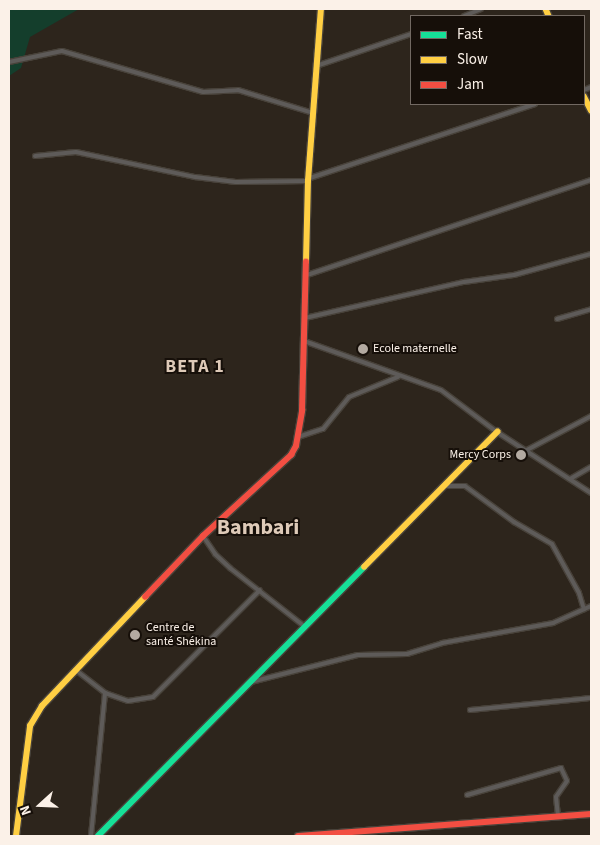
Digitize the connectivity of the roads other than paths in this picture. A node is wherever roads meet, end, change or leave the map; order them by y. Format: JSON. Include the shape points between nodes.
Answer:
{"nodes":[{"id":1,"x":321,"y":9,"type":"edge"},
{"id":2,"x":481,"y":9,"type":"edge"},
{"id":3,"x":466,"y":15,"type":"edge"},
{"id":4,"x":410,"y":34,"type":"edge"},
{"id":5,"x":9,"y":62,"type":"edge"},
{"id":6,"x":316,"y":66,"type":"junction"},
{"id":7,"x":585,"y":98,"type":"edge"},
{"id":8,"x":533,"y":105,"type":"edge"},
{"id":9,"x":591,"y":110,"type":"edge"},
{"id":10,"x":313,"y":113,"type":"junction"},
{"id":11,"x":35,"y":156,"type":"dead end"},
{"id":12,"x":309,"y":179,"type":"junction"},
{"id":13,"x":591,"y":180,"type":"edge"},
{"id":14,"x":591,"y":254,"type":"edge"},
{"id":15,"x":307,"y":275,"type":"junction"},
{"id":16,"x":591,"y":309,"type":"edge"},
{"id":17,"x":305,"y":318,"type":"junction"},
{"id":18,"x":557,"y":319,"type":"dead end"},
{"id":19,"x":304,"y":341,"type":"junction"},
{"id":20,"x":398,"y":377,"type":"junction"},
{"id":21,"x":591,"y":416,"type":"edge"},
{"id":22,"x":496,"y":432,"type":"junction"},
{"id":23,"x":298,"y":436,"type":"junction"},
{"id":24,"x":525,"y":451,"type":"junction"},
{"id":25,"x":591,"y":467,"type":"edge"},
{"id":26,"x":570,"y":479,"type":"junction"},
{"id":27,"x":447,"y":486,"type":"junction"},
{"id":28,"x":591,"y":493,"type":"edge"},
{"id":29,"x":204,"y":536,"type":"junction"},
{"id":30,"x":260,"y":590,"type":"junction"},
{"id":31,"x":589,"y":608,"type":"edge"},
{"id":32,"x":304,"y":626,"type":"junction"},
{"id":33,"x":77,"y":671,"type":"junction"},
{"id":34,"x":248,"y":683,"type":"junction"},
{"id":35,"x":105,"y":693,"type":"junction"},
{"id":36,"x":591,"y":698,"type":"edge"},
{"id":37,"x":470,"y":710,"type":"dead end"},
{"id":38,"x":467,"y":795,"type":"dead end"},
{"id":39,"x":591,"y":814,"type":"edge"},
{"id":40,"x":558,"y":815,"type":"junction"},
{"id":41,"x":16,"y":836,"type":"edge"},
{"id":42,"x":90,"y":836,"type":"edge"},
{"id":43,"x":98,"y":836,"type":"edge"},
{"id":44,"x":298,"y":836,"type":"edge"}],
"edges":[{"from":1,"to":6,"type":"street"},
{"from":2,"to":3,"type":"street"},
{"from":4,"to":6,"type":"street"},
{"from":5,"to":10,"type":"street","via":[[62,51],[203,92],[238,90]]},
{"from":6,"to":10,"type":"street"},
{"from":7,"to":9,"type":"street"},
{"from":8,"to":12,"type":"street"},
{"from":10,"to":12,"type":"street"},
{"from":11,"to":12,"type":"street","via":[[76,152],[195,177],[236,182]]},
{"from":12,"to":15,"type":"street"},
{"from":13,"to":15,"type":"street"},
{"from":14,"to":17,"type":"street","via":[[514,275],[464,282]]},
{"from":15,"to":17,"type":"street"},
{"from":16,"to":18,"type":"street"},
{"from":17,"to":19,"type":"street"},
{"from":19,"to":20,"type":"street"},
{"from":19,"to":23,"type":"street"},
{"from":20,"to":22,"type":"street","via":[[440,390]]},
{"from":20,"to":23,"type":"street","via":[[349,397],[323,429]]},
{"from":21,"to":24,"type":"street"},
{"from":22,"to":24,"type":"street"},
{"from":22,"to":27,"type":"street"},
{"from":23,"to":29,"type":"street","via":[[291,455]]},
{"from":24,"to":26,"type":"street"},
{"from":25,"to":26,"type":"street"},
{"from":26,"to":28,"type":"street"},
{"from":27,"to":31,"type":"street","via":[[465,486],[514,522],[552,544]]},
{"from":27,"to":32,"type":"street"},
{"from":29,"to":30,"type":"street","via":[[215,554]]},
{"from":29,"to":33,"type":"street"},
{"from":30,"to":32,"type":"street"},
{"from":30,"to":35,"type":"street","via":[[153,697],[128,701]]},
{"from":31,"to":34,"type":"street","via":[[553,623],[442,643],[407,654],[358,656]]},
{"from":32,"to":34,"type":"street"},
{"from":33,"to":35,"type":"street"},
{"from":33,"to":41,"type":"street","via":[[42,706],[30,726]]},
{"from":34,"to":43,"type":"street"},
{"from":35,"to":42,"type":"street"},
{"from":36,"to":37,"type":"street"},
{"from":38,"to":40,"type":"street","via":[[561,768],[567,781],[556,797]]},
{"from":39,"to":40,"type":"street"},
{"from":40,"to":44,"type":"street"}]}
